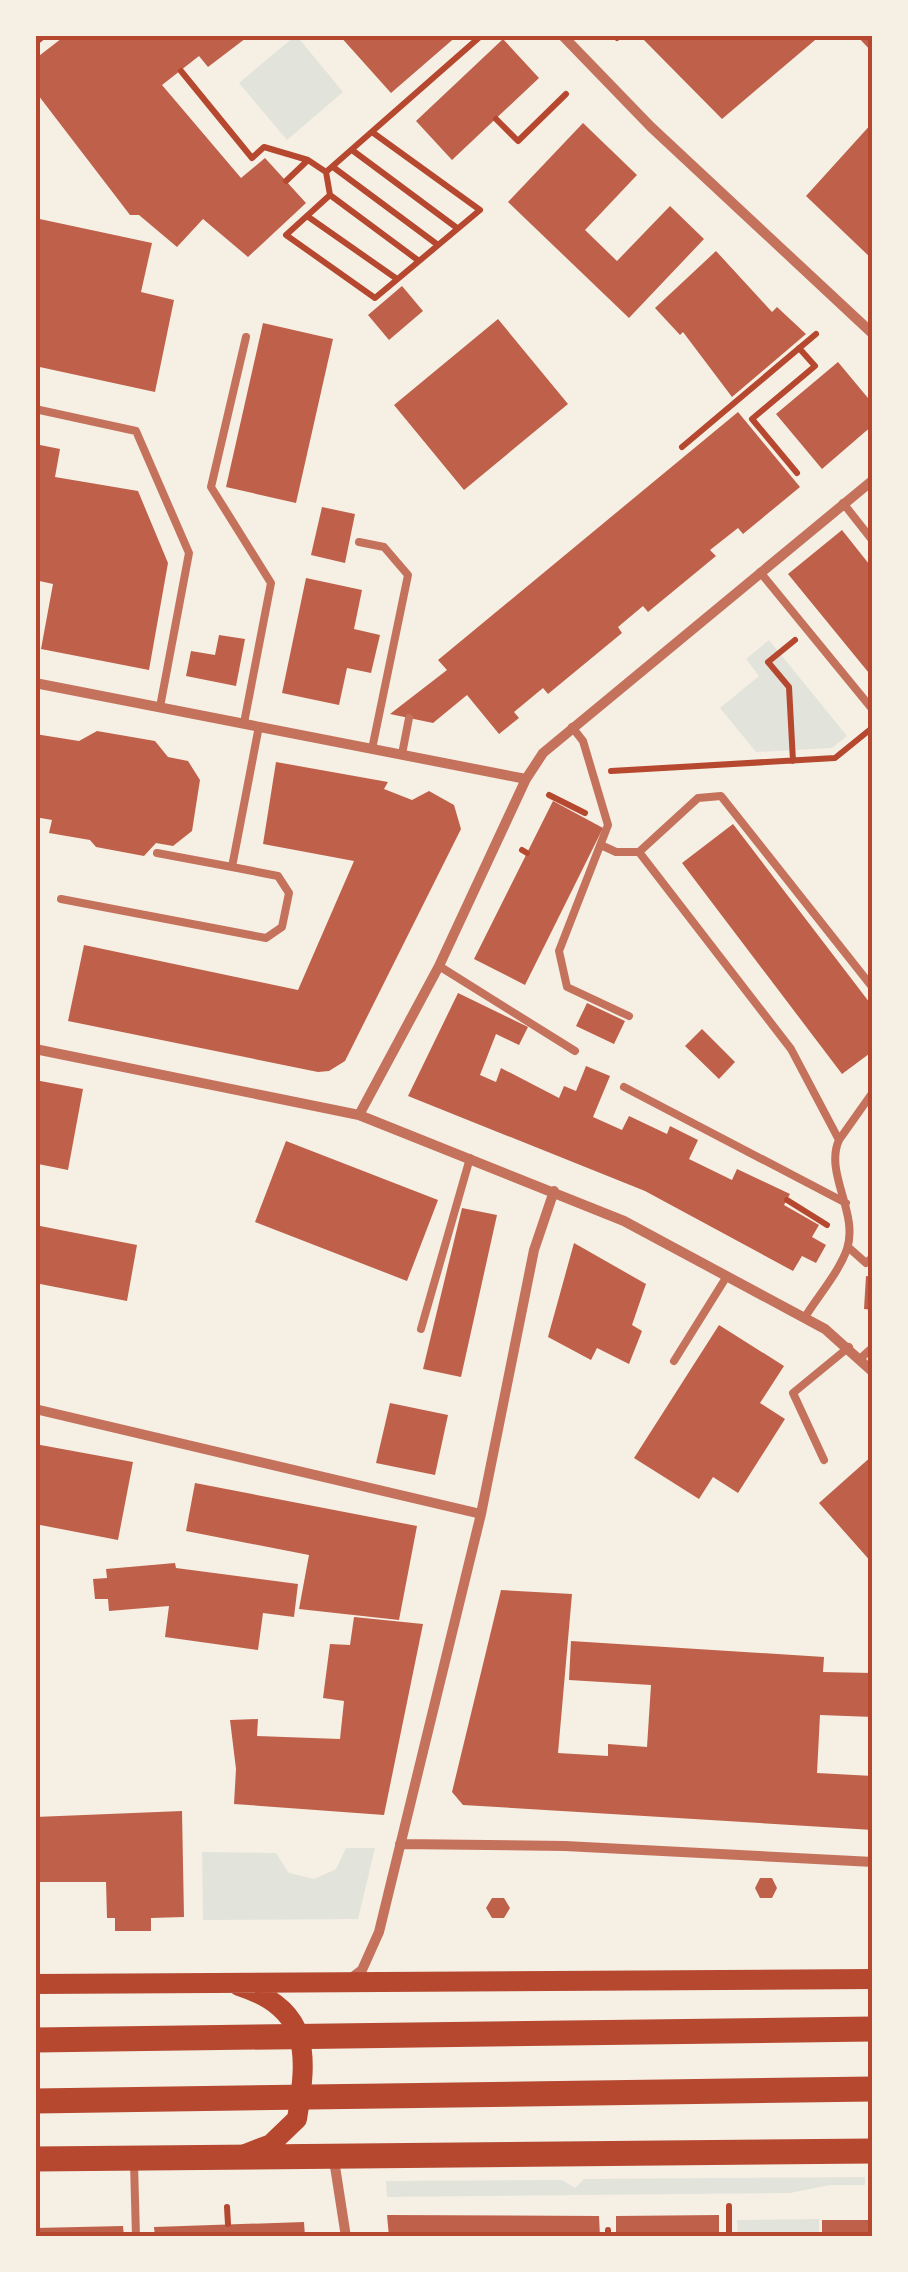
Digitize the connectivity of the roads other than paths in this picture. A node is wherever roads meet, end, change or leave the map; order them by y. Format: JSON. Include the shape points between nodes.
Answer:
{"nodes":[{"id":1,"x":562,"y":35,"type":"edge"},
{"id":2,"x":873,"y":334,"type":"edge"},
{"id":3,"x":246,"y":337,"type":"dead end"},
{"id":4,"x":35,"y":409,"type":"edge"},
{"id":5,"x":873,"y":480,"type":"edge"},
{"id":6,"x":843,"y":503,"type":"junction"},
{"id":7,"x":873,"y":541,"type":"edge"},
{"id":8,"x":359,"y":542,"type":"dead end"},
{"id":9,"x":760,"y":572,"type":"junction"},
{"id":10,"x":35,"y":683,"type":"edge"},
{"id":11,"x":160,"y":707,"type":"junction"},
{"id":12,"x":873,"y":710,"type":"edge"},
{"id":13,"x":409,"y":718,"type":"dead end"},
{"id":14,"x":244,"y":724,"type":"junction"},
{"id":15,"x":258,"y":726,"type":"junction"},
{"id":16,"x":572,"y":727,"type":"junction"},
{"id":17,"x":372,"y":749,"type":"junction"},
{"id":18,"x":402,"y":754,"type":"junction"},
{"id":19,"x":526,"y":778,"type":"junction"},
{"id":20,"x":603,"y":846,"type":"junction"},
{"id":21,"x":639,"y":852,"type":"junction"},
{"id":22,"x":157,"y":853,"type":"dead end"},
{"id":23,"x":232,"y":867,"type":"junction"},
{"id":24,"x":62,"y":899,"type":"dead end"},
{"id":25,"x":439,"y":966,"type":"junction"},
{"id":26,"x":873,"y":988,"type":"edge"},
{"id":27,"x":629,"y":1016,"type":"dead end"},
{"id":28,"x":35,"y":1049,"type":"edge"},
{"id":29,"x":575,"y":1051,"type":"dead end"},
{"id":30,"x":624,"y":1087,"type":"dead end"},
{"id":31,"x":873,"y":1092,"type":"edge"},
{"id":32,"x":359,"y":1115,"type":"junction"},
{"id":33,"x":838,"y":1140,"type":"junction"},
{"id":34,"x":470,"y":1158,"type":"junction"},
{"id":35,"x":554,"y":1191,"type":"junction"},
{"id":36,"x":846,"y":1203,"type":"junction"},
{"id":37,"x":848,"y":1247,"type":"junction"},
{"id":38,"x":873,"y":1257,"type":"edge"},
{"id":39,"x":728,"y":1275,"type":"junction"},
{"id":40,"x":805,"y":1317,"type":"junction"},
{"id":41,"x":421,"y":1328,"type":"dead end"},
{"id":42,"x":849,"y":1347,"type":"junction"},
{"id":43,"x":873,"y":1347,"type":"edge"},
{"id":44,"x":861,"y":1358,"type":"junction"},
{"id":45,"x":674,"y":1361,"type":"dead end"},
{"id":46,"x":873,"y":1372,"type":"edge"},
{"id":47,"x":35,"y":1409,"type":"edge"},
{"id":48,"x":824,"y":1460,"type":"dead end"},
{"id":49,"x":481,"y":1514,"type":"junction"},
{"id":50,"x":400,"y":1844,"type":"junction"},
{"id":51,"x":873,"y":1862,"type":"edge"},
{"id":52,"x":350,"y":1979,"type":"junction"},
{"id":53,"x":873,"y":1979,"type":"edge"},
{"id":54,"x":224,"y":1982,"type":"junction"},
{"id":55,"x":38,"y":1985,"type":"edge"},
{"id":56,"x":873,"y":2029,"type":"edge"},
{"id":57,"x":35,"y":2040,"type":"edge"},
{"id":58,"x":873,"y":2088,"type":"edge"},
{"id":59,"x":35,"y":2101,"type":"edge"},
{"id":60,"x":873,"y":2150,"type":"edge"},
{"id":61,"x":333,"y":2154,"type":"junction"},
{"id":62,"x":239,"y":2156,"type":"junction"},
{"id":63,"x":134,"y":2158,"type":"junction"},
{"id":64,"x":38,"y":2159,"type":"edge"},
{"id":65,"x":136,"y":2237,"type":"edge"},
{"id":66,"x":346,"y":2237,"type":"edge"}],
"edges":[{"from":1,"to":2,"type":"street"},
{"from":3,"to":14,"type":"lane","via":[[212,488],[270,583]]},
{"from":4,"to":11,"type":"lane","via":[[136,431],[181,536],[188,553]]},
{"from":5,"to":6,"type":"street"},
{"from":6,"to":7,"type":"lane"},
{"from":6,"to":9,"type":"street"},
{"from":8,"to":17,"type":"lane","via":[[384,547],[408,574]]},
{"from":9,"to":12,"type":"lane"},
{"from":9,"to":16,"type":"street"},
{"from":10,"to":11,"type":"street"},
{"from":11,"to":14,"type":"street"},
{"from":13,"to":18,"type":"lane"},
{"from":14,"to":15,"type":"street"},
{"from":15,"to":17,"type":"street"},
{"from":15,"to":23,"type":"lane"},
{"from":16,"to":19,"type":"street"},
{"from":16,"to":20,"type":"lane","via":[[584,742],[608,825]]},
{"from":17,"to":18,"type":"street"},
{"from":18,"to":19,"type":"street"},
{"from":19,"to":25,"type":"street"},
{"from":20,"to":21,"type":"lane"},
{"from":20,"to":27,"type":"lane","via":[[559,951],[567,987]]},
{"from":21,"to":26,"type":"lane","via":[[698,798],[720,796]]},
{"from":21,"to":33,"type":"lane","via":[[790,1049]]},
{"from":22,"to":23,"type":"lane"},
{"from":23,"to":24,"type":"lane","via":[[278,876],[289,893],[282,927],[266,938]]},
{"from":25,"to":29,"type":"lane"},
{"from":25,"to":32,"type":"street"},
{"from":28,"to":32,"type":"street"},
{"from":30,"to":36,"type":"lane"},
{"from":31,"to":33,"type":"lane"},
{"from":32,"to":34,"type":"street"},
{"from":33,"to":36,"type":"lane","via":[[832,1154]]},
{"from":34,"to":35,"type":"street"},
{"from":34,"to":41,"type":"lane"},
{"from":35,"to":39,"type":"street"},
{"from":35,"to":49,"type":"street","via":[[534,1250]]},
{"from":36,"to":37,"type":"lane"},
{"from":37,"to":38,"type":"lane","via":[[866,1262]]},
{"from":37,"to":40,"type":"lane"},
{"from":39,"to":40,"type":"street"},
{"from":39,"to":45,"type":"lane"},
{"from":40,"to":42,"type":"street"},
{"from":42,"to":44,"type":"street"},
{"from":42,"to":48,"type":"lane","via":[[793,1393]]},
{"from":43,"to":44,"type":"lane"},
{"from":44,"to":46,"type":"street"},
{"from":47,"to":49,"type":"street"},
{"from":49,"to":50,"type":"street"},
{"from":50,"to":51,"type":"street"},
{"from":50,"to":52,"type":"street","via":[[380,1932],[362,1970]]},
{"from":52,"to":53,"type":"main road"},
{"from":52,"to":54,"type":"main road"},
{"from":54,"to":55,"type":"main road"},
{"from":54,"to":62,"type":"main road","via":[[283,2005],[300,2042],[297,2119],[271,2144]]},
{"from":56,"to":57,"type":"main road"},
{"from":58,"to":59,"type":"main road"},
{"from":60,"to":61,"type":"main road"},
{"from":61,"to":62,"type":"main road"},
{"from":61,"to":66,"type":"street"},
{"from":62,"to":63,"type":"main road"},
{"from":63,"to":64,"type":"main road"},
{"from":63,"to":65,"type":"lane"}]}
